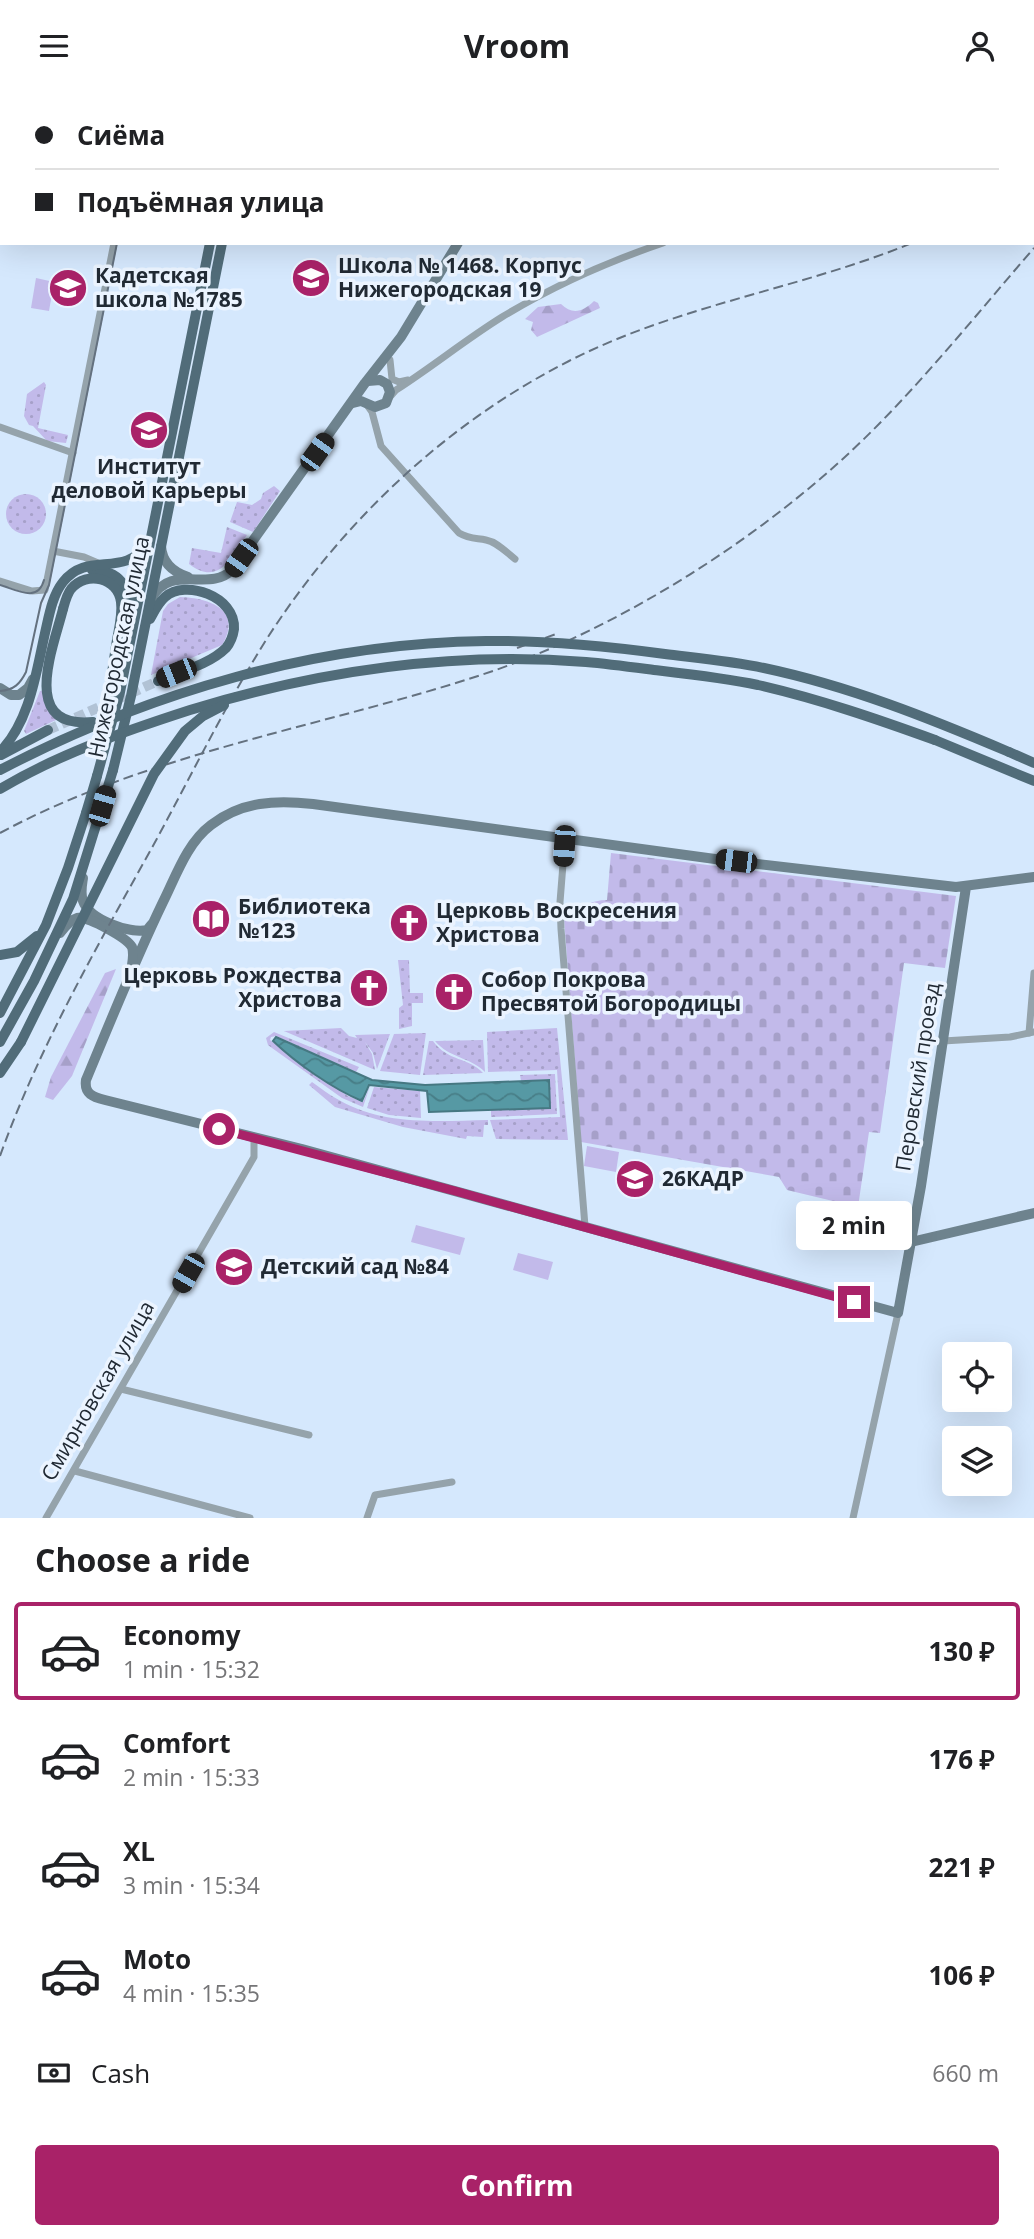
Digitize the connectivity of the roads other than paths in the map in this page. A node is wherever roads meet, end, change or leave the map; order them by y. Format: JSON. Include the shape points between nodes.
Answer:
{"nodes":[{"id":1,"x":114,"y":245,"type":"edge"},
{"id":2,"x":210,"y":245,"type":"edge"},
{"id":3,"x":222,"y":245,"type":"edge"},
{"id":4,"x":457,"y":245,"type":"edge"},
{"id":5,"x":657,"y":245,"type":"edge"},
{"id":6,"x":394,"y":346,"type":"junction"},
{"id":7,"x":390,"y":359,"type":"junction"},
{"id":8,"x":412,"y":379,"type":"junction"},
{"id":9,"x":368,"y":381,"type":"junction"},
{"id":10,"x":385,"y":383,"type":"junction"},
{"id":11,"x":399,"y":388,"type":"junction"},
{"id":12,"x":362,"y":390,"type":"junction"},
{"id":13,"x":353,"y":403,"type":"junction"},
{"id":14,"x":366,"y":403,"type":"junction"},
{"id":15,"x":386,"y":403,"type":"junction"},
{"id":16,"x":375,"y":425,"type":"junction"},
{"id":17,"x":0,"y":427,"type":"edge"},
{"id":18,"x":73,"y":453,"type":"junction"},
{"id":19,"x":152,"y":535,"type":"junction"},
{"id":20,"x":162,"y":544,"type":"junction"},
{"id":21,"x":53,"y":551,"type":"junction"},
{"id":22,"x":515,"y":559,"type":"dead end"},
{"id":23,"x":99,"y":563,"type":"junction"},
{"id":24,"x":75,"y":572,"type":"junction"},
{"id":25,"x":192,"y":578,"type":"junction"},
{"id":26,"x":0,"y":581,"type":"edge"},
{"id":27,"x":148,"y":609,"type":"junction"},
{"id":28,"x":142,"y":642,"type":"junction"},
{"id":29,"x":129,"y":643,"type":"junction"},
{"id":30,"x":37,"y":673,"type":"junction"},
{"id":31,"x":158,"y":681,"type":"tunnel mouth"},
{"id":32,"x":0,"y":688,"type":"edge"},
{"id":33,"x":265,"y":688,"type":"junction"},
{"id":34,"x":0,"y":696,"type":"edge"},
{"id":35,"x":26,"y":708,"type":"junction"},
{"id":36,"x":107,"y":720,"type":"junction"},
{"id":37,"x":48,"y":730,"type":"tunnel mouth"},
{"id":38,"x":0,"y":754,"type":"edge"},
{"id":39,"x":1034,"y":762,"type":"edge"},
{"id":40,"x":0,"y":769,"type":"edge"},
{"id":41,"x":97,"y":776,"type":"junction"},
{"id":42,"x":1034,"y":783,"type":"edge"},
{"id":43,"x":0,"y":789,"type":"edge"},
{"id":44,"x":565,"y":839,"type":"junction"},
{"id":45,"x":86,"y":862,"type":"junction"},
{"id":46,"x":1034,"y":877,"type":"edge"},
{"id":47,"x":966,"y":887,"type":"junction"},
{"id":48,"x":153,"y":922,"type":"junction"},
{"id":49,"x":46,"y":926,"type":"junction"},
{"id":50,"x":53,"y":943,"type":"junction"},
{"id":51,"x":0,"y":955,"type":"edge"},
{"id":52,"x":132,"y":969,"type":"junction"},
{"id":53,"x":1034,"y":973,"type":"edge"},
{"id":54,"x":0,"y":1013,"type":"edge"},
{"id":55,"x":1031,"y":1033,"type":"edge"},
{"id":56,"x":943,"y":1041,"type":"junction"},
{"id":57,"x":0,"y":1042,"type":"edge"},
{"id":58,"x":0,"y":1073,"type":"edge"},
{"id":59,"x":254,"y":1138,"type":"junction"},
{"id":60,"x":1034,"y":1213,"type":"edge"},
{"id":61,"x":585,"y":1226,"type":"junction"},
{"id":62,"x":911,"y":1242,"type":"junction"},
{"id":63,"x":898,"y":1313,"type":"junction"},
{"id":64,"x":121,"y":1389,"type":"junction"},
{"id":65,"x":309,"y":1435,"type":"dead end"},
{"id":66,"x":75,"y":1471,"type":"junction"},
{"id":67,"x":452,"y":1482,"type":"dead end"},
{"id":68,"x":46,"y":1518,"type":"edge"},
{"id":69,"x":250,"y":1518,"type":"edge"},
{"id":70,"x":367,"y":1518,"type":"edge"},
{"id":71,"x":853,"y":1518,"type":"edge"}],
"edges":[{"from":1,"to":18,"type":"street"},
{"from":2,"to":19,"type":"main road","name":"Нижегородская улица"},
{"from":3,"to":20,"type":"main road","name":"Нижегородская улица"},
{"from":4,"to":6,"type":"street"},
{"from":5,"to":8,"type":"street","via":[[532,299]]},
{"from":6,"to":7,"type":"street"},
{"from":6,"to":9,"type":"street"},
{"from":7,"to":8,"type":"street","via":[[392,379]]},
{"from":7,"to":10,"type":"street"},
{"from":8,"to":11,"type":"street"},
{"from":9,"to":10,"type":"street"},
{"from":9,"to":12,"type":"street"},
{"from":10,"to":11,"type":"street"},
{"from":10,"to":15,"type":"street","via":[[390,392]]},
{"from":11,"to":15,"type":"street"},
{"from":12,"to":13,"type":"street"},
{"from":12,"to":14,"type":"street"},
{"from":13,"to":14,"type":"street"},
{"from":13,"to":25,"type":"street","via":[[232,570],[218,579]]},
{"from":14,"to":15,"type":"street","via":[[375,407]]},
{"from":14,"to":16,"type":"street"},
{"from":15,"to":16,"type":"street"},
{"from":16,"to":22,"type":"street","via":[[381,446],[459,533],[499,545]]},
{"from":17,"to":18,"type":"street"},
{"from":18,"to":21,"type":"street"},
{"from":19,"to":23,"type":"main road","via":[[133,559]]},
{"from":19,"to":29,"type":"main road","name":"Нижегородская улица"},
{"from":20,"to":25,"type":"street","via":[[167,564]]},
{"from":20,"to":27,"type":"main road","name":"Нижегородская улица"},
{"from":21,"to":23,"type":"street"},
{"from":21,"to":26,"type":"street","via":[[45,590],[32,591]]},
{"from":23,"to":24,"type":"main road"},
{"from":24,"to":29,"type":"main road","via":[[108,572],[125,586],[131,606]]},
{"from":24,"to":30,"type":"main road","via":[[63,582],[52,604]]},
{"from":25,"to":27,"type":"street","via":[[162,585]]},
{"from":27,"to":28,"type":"main road","name":"Нижегородская улица"},
{"from":28,"to":31,"type":"main road","via":[[156,608],[170,593],[209,594],[223,601],[233,614],[231,642],[224,650]]},
{"from":28,"to":45,"type":"main road","name":"Нижегородская улица","bridge":true},
{"from":29,"to":41,"type":"main road","name":"Нижегородская улица"},
{"from":30,"to":32,"type":"street","via":[[19,695]]},
{"from":30,"to":35,"type":"main road"},
{"from":33,"to":42,"type":"main road","bridge":true,"via":[[391,666],[482,659],[585,662],[757,685],[844,708],[935,740]]},
{"from":33,"to":43,"type":"main road","bridge":true,"via":[[92,744]]},
{"from":33,"to":58,"type":"main road","bridge":true,"via":[[203,716],[170,748],[153,773],[21,1042]]},
{"from":34,"to":35,"type":"street"},
{"from":35,"to":38,"type":"main road"},
{"from":36,"to":39,"type":"main road","bridge":true,"via":[[198,687],[320,658],[485,641],[593,644],[763,668],[850,691]]},
{"from":36,"to":40,"type":"main road","bridge":true},
{"from":36,"to":41,"type":"main road","bridge":true,"via":[[78,723],[69,720],[54,711],[46,696],[46,677],[63,609],[72,587],[89,578],[110,583],[121,603]]},
{"from":37,"to":38,"type":"main road"},
{"from":41,"to":49,"type":"main road","name":"Нижегородская улица","bridge":true},
{"from":44,"to":47,"type":"street"},
{"from":44,"to":48,"type":"street","via":[[313,804],[256,803],[228,813],[200,835]]},
{"from":44,"to":61,"type":"street","via":[[561,929]]},
{"from":45,"to":48,"type":"street","via":[[82,898],[88,909],[123,930],[147,930]]},
{"from":45,"to":50,"type":"main road","name":"Нижегородская улица"},
{"from":46,"to":47,"type":"street"},
{"from":47,"to":56,"type":"street","name":"Перовский проезд"},
{"from":48,"to":52,"type":"street"},
{"from":49,"to":51,"type":"main road","via":[[17,952]]},
{"from":49,"to":54,"type":"main road","name":"Нижегородская улица"},
{"from":50,"to":52,"type":"street","via":[[67,924],[84,918],[127,941],[133,953]]},
{"from":50,"to":57,"type":"main road","name":"Нижегородская улица"},
{"from":52,"to":59,"type":"street","via":[[86,1080],[89,1094]]},
{"from":53,"to":55,"type":"street"},
{"from":55,"to":56,"type":"street"},
{"from":56,"to":62,"type":"street","name":"Перовский проезд"},
{"from":59,"to":61,"type":"street"},
{"from":59,"to":64,"type":"street","name":"Смирновская улица","via":[[254,1157]]},
{"from":60,"to":62,"type":"street"},
{"from":61,"to":63,"type":"street"},
{"from":62,"to":63,"type":"street","name":"Перовский проезд"},
{"from":63,"to":71,"type":"street","name":"Перовский проезд"},
{"from":64,"to":65,"type":"street"},
{"from":64,"to":66,"type":"street","name":"Смирновская улица"},
{"from":66,"to":68,"type":"street","name":"Смирновская улица"},
{"from":66,"to":69,"type":"street"},
{"from":67,"to":70,"type":"street","via":[[375,1495]]}]}
